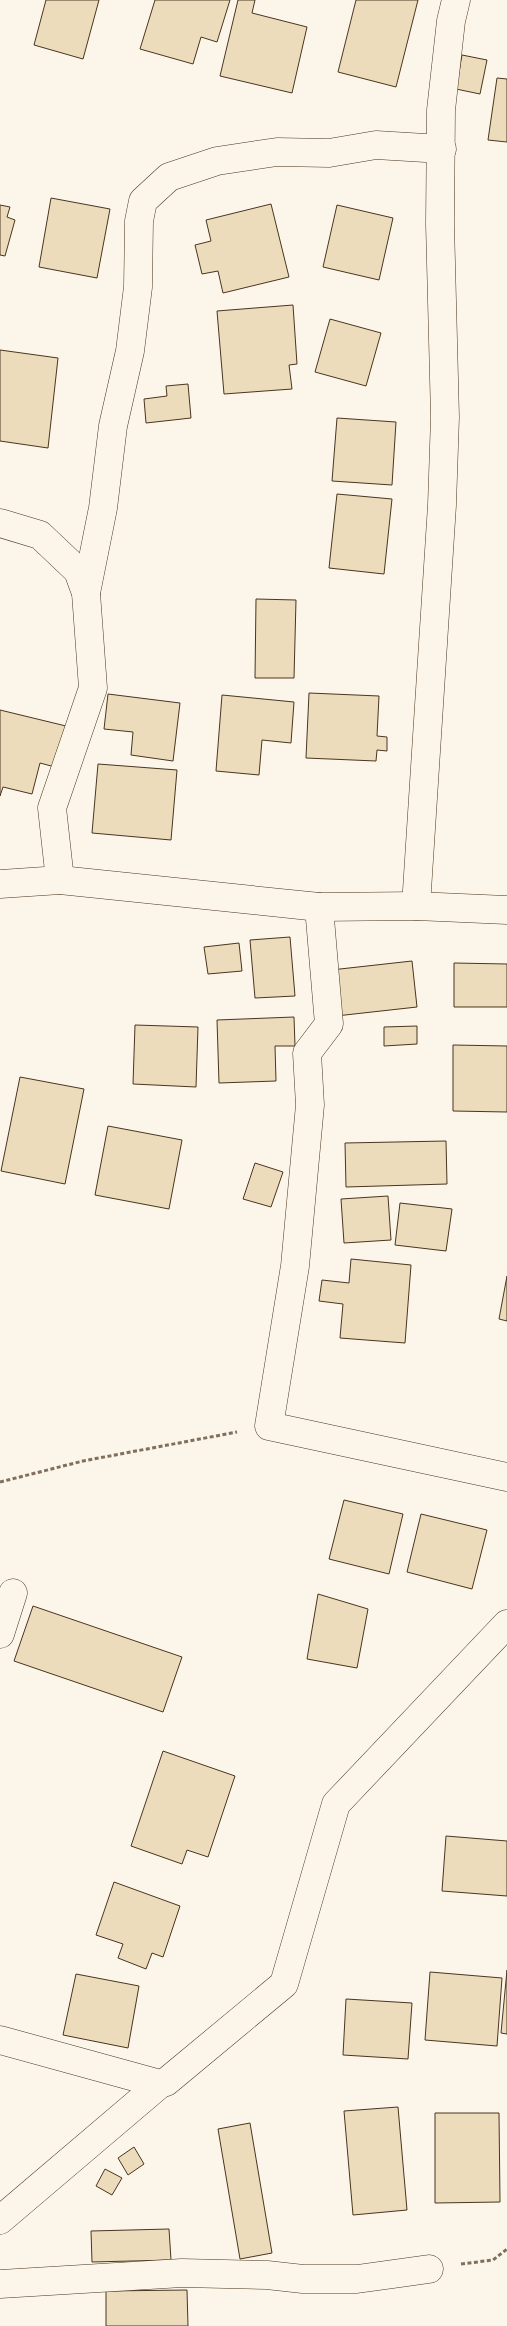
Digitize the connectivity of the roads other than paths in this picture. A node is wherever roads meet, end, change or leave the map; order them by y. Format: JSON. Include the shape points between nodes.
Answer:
{"nodes":[{"id":1,"x":456,"y":0,"type":"edge"},
{"id":2,"x":442,"y":149,"type":"junction"},
{"id":3,"x":0,"y":523,"type":"edge"},
{"id":4,"x":86,"y":593,"type":"junction"},
{"id":5,"x":60,"y":880,"type":"junction"},
{"id":6,"x":0,"y":884,"type":"edge"},
{"id":7,"x":416,"y":906,"type":"junction"},
{"id":8,"x":319,"y":907,"type":"junction"},
{"id":9,"x":507,"y":910,"type":"edge"},
{"id":10,"x":507,"y":1477,"type":"edge"},
{"id":11,"x":13,"y":1593,"type":"dead end"},
{"id":12,"x":507,"y":1624,"type":"edge"},
{"id":13,"x":0,"y":1634,"type":"edge"},
{"id":14,"x":0,"y":2040,"type":"edge"},
{"id":15,"x":160,"y":2084,"type":"junction"},
{"id":16,"x":0,"y":2220,"type":"edge"},
{"id":17,"x":429,"y":2269,"type":"road end"},
{"id":18,"x":0,"y":2284,"type":"edge"}],
"edges":[{"from":1,"to":2,"type":"street","via":[[441,110]]},
{"from":2,"to":4,"type":"street","via":[[376,146],[328,153],[277,152],[217,161],[169,177],[143,201],[130,351],[113,426]]},
{"from":2,"to":7,"type":"street","via":[[440,224],[445,417]]},
{"from":3,"to":4,"type":"street","via":[[40,535],[78,571]]},
{"from":4,"to":5,"type":"street","via":[[93,688],[52,808]]},
{"from":5,"to":6,"type":"street"},
{"from":5,"to":8,"type":"street"},
{"from":7,"to":8,"type":"street"},
{"from":7,"to":9,"type":"street"},
{"from":8,"to":10,"type":"street","via":[[329,1024],[307,1053],[310,1105],[295,1266],[269,1426]]},
{"from":11,"to":13,"type":"street"},
{"from":12,"to":15,"type":"street","via":[[336,1804],[284,1984]]},
{"from":14,"to":15,"type":"street"},
{"from":15,"to":16,"type":"street"},
{"from":17,"to":18,"type":"street","via":[[358,2279],[182,2273]]}]}
